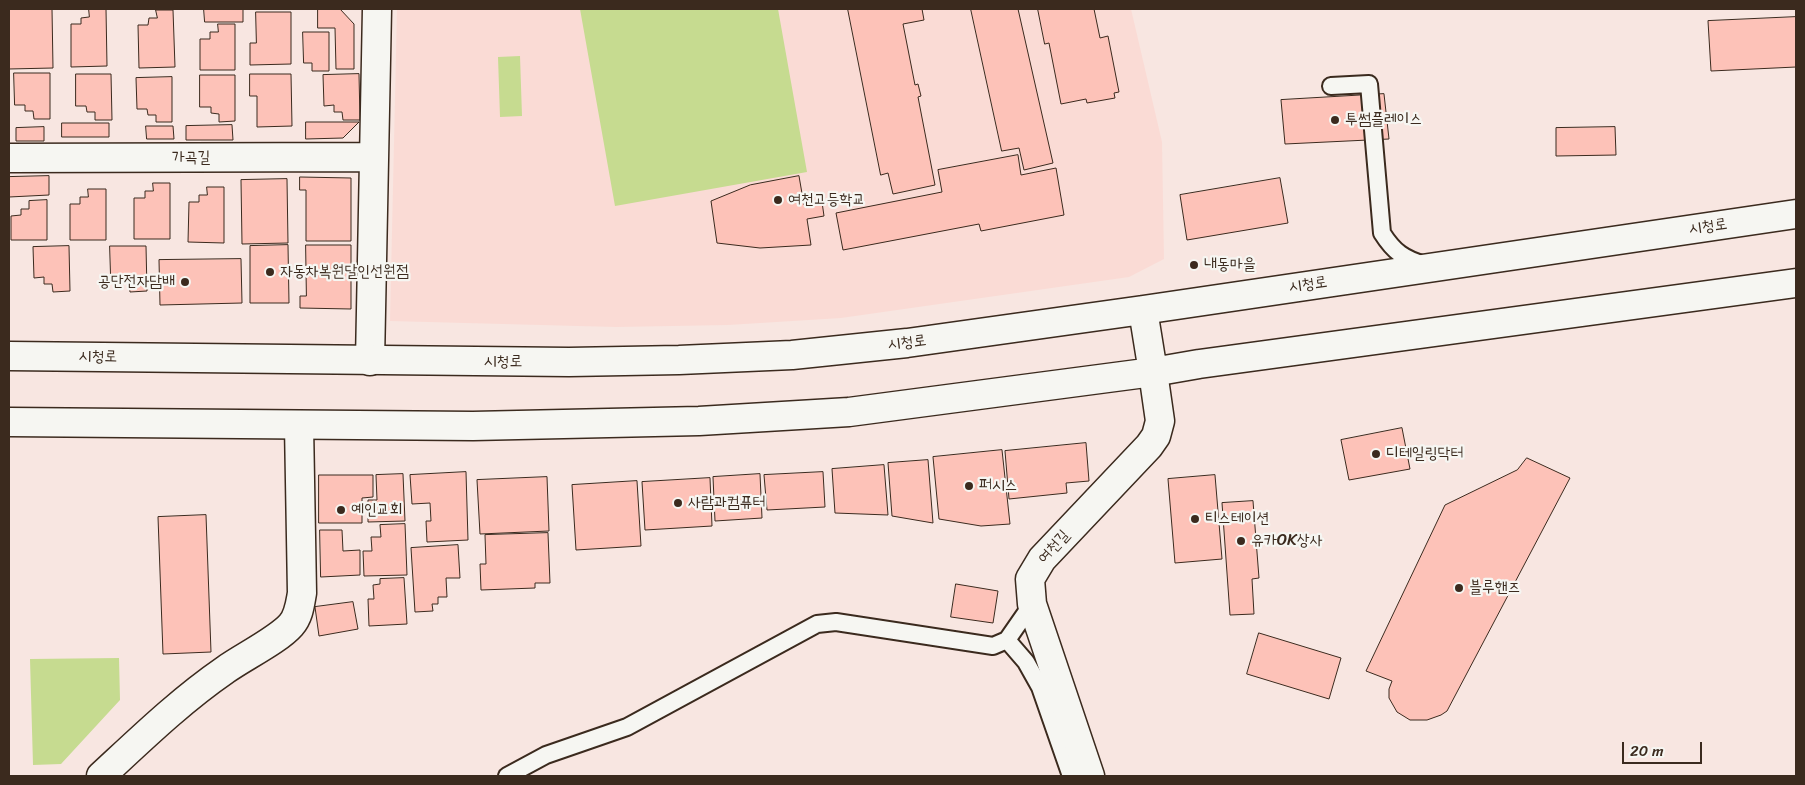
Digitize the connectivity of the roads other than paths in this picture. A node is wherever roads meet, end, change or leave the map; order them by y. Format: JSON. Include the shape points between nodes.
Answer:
{"nodes":[{"id":1,"x":377,"y":9,"type":"edge"},
{"id":2,"x":1331,"y":86,"type":"dead end"},
{"id":3,"x":373,"y":157,"type":"junction"},
{"id":4,"x":9,"y":158,"type":"edge"},
{"id":5,"x":1796,"y":214,"type":"edge"},
{"id":6,"x":1432,"y":267,"type":"junction"},
{"id":7,"x":1796,"y":282,"type":"edge"},
{"id":8,"x":1143,"y":310,"type":"junction"},
{"id":9,"x":9,"y":356,"type":"edge"},
{"id":10,"x":370,"y":361,"type":"junction"},
{"id":11,"x":1154,"y":372,"type":"junction"},
{"id":12,"x":9,"y":422,"type":"edge"},
{"id":13,"x":299,"y":425,"type":"junction"},
{"id":14,"x":1032,"y":604,"type":"junction"},
{"id":15,"x":1007,"y":640,"type":"junction"},
{"id":16,"x":101,"y":776,"type":"edge"},
{"id":17,"x":507,"y":776,"type":"edge"},
{"id":18,"x":1071,"y":776,"type":"edge"},
{"id":19,"x":1090,"y":776,"type":"edge"}],
"edges":[{"from":1,"to":3,"type":"street"},
{"from":2,"to":6,"type":"lane","via":[[1369,84],[1382,234],[1403,257]]},
{"from":3,"to":4,"type":"street","name":"가곡길"},
{"from":3,"to":10,"type":"street"},
{"from":5,"to":6,"type":"street","name":"시청로"},
{"from":6,"to":8,"type":"street","name":"시청로"},
{"from":7,"to":11,"type":"street"},
{"from":8,"to":10,"type":"street","name":"시청로","via":[[907,343],[792,355],[570,362]]},
{"from":8,"to":11,"type":"street","name":"여천길"},
{"from":9,"to":10,"type":"street","name":"시청로"},
{"from":11,"to":13,"type":"street","via":[[849,412],[608,424]]},
{"from":11,"to":14,"type":"street","name":"여천길","via":[[1160,421],[1156,436],[1042,559],[1030,579]]},
{"from":12,"to":13,"type":"street"},
{"from":13,"to":16,"type":"street","via":[[302,593],[300,610],[292,625],[192,695]]},
{"from":14,"to":15,"type":"lane"},
{"from":14,"to":19,"type":"street","name":"여천길"},
{"from":15,"to":17,"type":"lane","via":[[993,646],[836,622],[817,624],[627,727],[546,755]]},
{"from":15,"to":18,"type":"lane","via":[[1026,662],[1040,687]]}]}
